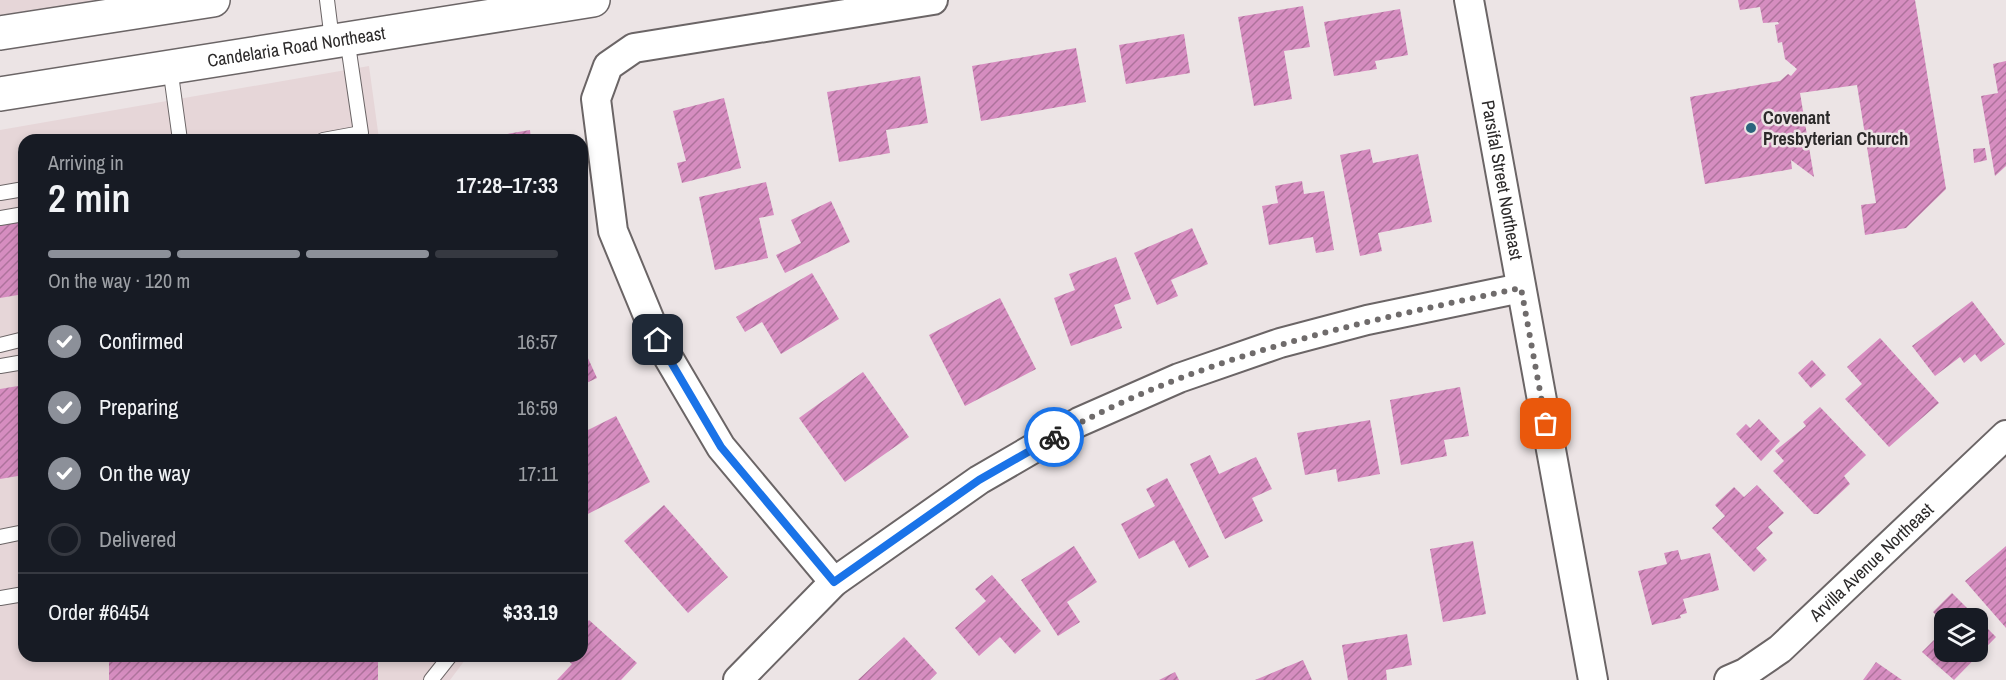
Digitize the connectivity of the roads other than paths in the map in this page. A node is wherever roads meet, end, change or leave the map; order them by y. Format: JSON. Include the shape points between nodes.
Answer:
{"nodes":[{"id":1,"x":209,"y":0,"type":"edge"},
{"id":2,"x":327,"y":0,"type":"edge"},
{"id":3,"x":593,"y":0,"type":"edge"},
{"id":4,"x":933,"y":0,"type":"edge"},
{"id":5,"x":1469,"y":0,"type":"edge"},
{"id":6,"x":0,"y":33,"type":"edge"},
{"id":7,"x":339,"y":39,"type":"junction"},
{"id":8,"x":170,"y":66,"type":"junction"},
{"id":9,"x":0,"y":94,"type":"edge"},
{"id":10,"x":179,"y":134,"type":"edge"},
{"id":11,"x":356,"y":134,"type":"edge"},
{"id":12,"x":18,"y":190,"type":"edge"},
{"id":13,"x":0,"y":193,"type":"edge"},
{"id":14,"x":18,"y":215,"type":"edge"},
{"id":15,"x":0,"y":218,"type":"edge"},
{"id":16,"x":1521,"y":288,"type":"junction"},
{"id":17,"x":18,"y":340,"type":"edge"},
{"id":18,"x":0,"y":345,"type":"edge"},
{"id":19,"x":18,"y":363,"type":"edge"},
{"id":20,"x":0,"y":366,"type":"edge"},
{"id":21,"x":2006,"y":435,"type":"edge"},
{"id":22,"x":18,"y":533,"type":"edge"},
{"id":23,"x":0,"y":537,"type":"edge"},
{"id":24,"x":834,"y":582,"type":"junction"},
{"id":25,"x":18,"y":595,"type":"edge"},
{"id":26,"x":0,"y":598,"type":"edge"},
{"id":27,"x":441,"y":662,"type":"edge"},
{"id":28,"x":430,"y":680,"type":"edge"},
{"id":29,"x":738,"y":680,"type":"edge"},
{"id":30,"x":1593,"y":680,"type":"edge"},
{"id":31,"x":1729,"y":680,"type":"edge"}],
"edges":[{"from":1,"to":6,"type":"main road"},
{"from":2,"to":7,"type":"lane"},
{"from":3,"to":7,"type":"main road","name":"Candelaria Road Northeast"},
{"from":4,"to":24,"type":"street","via":[[634,48],[608,66],[596,99],[613,231],[658,340],[721,447]]},
{"from":5,"to":16,"type":"street","name":"Parsifal Street Northeast"},
{"from":7,"to":8,"type":"main road","name":"Candelaria Road Northeast"},
{"from":7,"to":11,"type":"lane","via":[[361,133]]},
{"from":8,"to":9,"type":"main road","name":"Candelaria Road Northeast"},
{"from":8,"to":10,"type":"lane"},
{"from":12,"to":13,"type":"lane"},
{"from":14,"to":15,"type":"lane"},
{"from":16,"to":24,"type":"street","via":[[1366,320],[1280,343],[1179,378],[1080,423],[979,480]]},
{"from":16,"to":30,"type":"street","name":"Parsifal Street Northeast"},
{"from":17,"to":18,"type":"lane"},
{"from":19,"to":20,"type":"lane"},
{"from":21,"to":31,"type":"street","name":"Arvilla Avenue Northeast","via":[[1780,649]]},
{"from":22,"to":23,"type":"lane"},
{"from":24,"to":29,"type":"street"},
{"from":25,"to":26,"type":"lane"},
{"from":27,"to":28,"type":"lane"}]}
